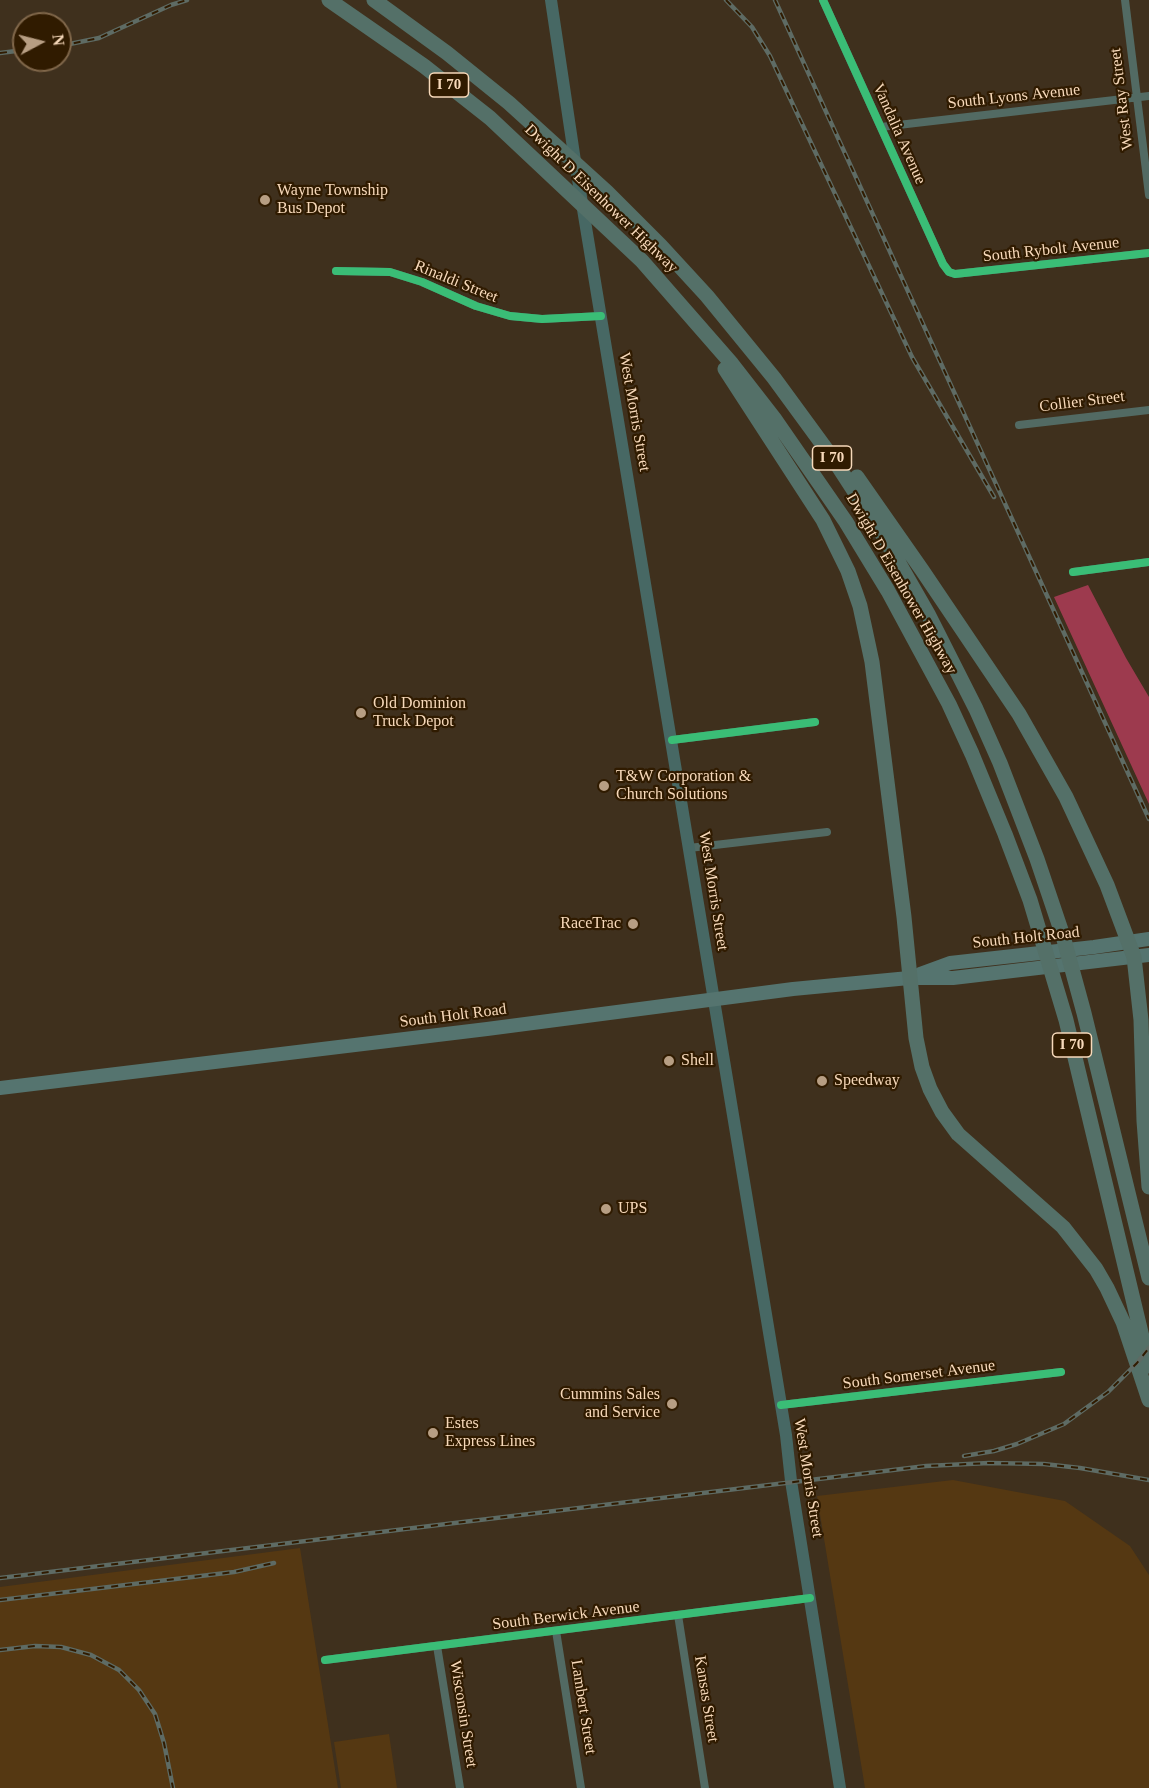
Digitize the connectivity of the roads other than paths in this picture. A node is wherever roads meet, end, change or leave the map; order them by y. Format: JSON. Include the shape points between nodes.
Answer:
{"nodes":[{"id":1,"x":330,"y":0,"type":"edge"},
{"id":2,"x":551,"y":0,"type":"edge"},
{"id":3,"x":823,"y":0,"type":"edge"},
{"id":4,"x":1125,"y":0,"type":"edge"},
{"id":5,"x":378,"y":3,"type":"edge"},
{"id":6,"x":1149,"y":96,"type":"edge"},
{"id":7,"x":1137,"y":98,"type":"junction"},
{"id":8,"x":881,"y":127,"type":"junction"},
{"id":9,"x":1149,"y":195,"type":"edge"},
{"id":10,"x":1149,"y":253,"type":"edge"},
{"id":11,"x":336,"y":271,"type":"dead end"},
{"id":12,"x":956,"y":274,"type":"joint"},
{"id":13,"x":686,"y":310,"type":"junction"},
{"id":14,"x":601,"y":316,"type":"junction"},
{"id":15,"x":792,"y":403,"type":"junction"},
{"id":16,"x":1149,"y":410,"type":"edge"},
{"id":17,"x":1019,"y":425,"type":"dead end"},
{"id":18,"x":1149,"y":562,"type":"edge"},
{"id":19,"x":1073,"y":572,"type":"dead end"},
{"id":20,"x":815,"y":722,"type":"dead end"},
{"id":21,"x":672,"y":740,"type":"junction"},
{"id":22,"x":827,"y":832,"type":"dead end"},
{"id":23,"x":689,"y":848,"type":"junction"},
{"id":24,"x":1149,"y":939,"type":"edge"},
{"id":25,"x":1138,"y":951,"type":"edge"},
{"id":26,"x":909,"y":978,"type":"junction"},
{"id":27,"x":714,"y":999,"type":"junction"},
{"id":28,"x":0,"y":1088,"type":"edge"},
{"id":29,"x":1149,"y":1187,"type":"edge"},
{"id":30,"x":1149,"y":1278,"type":"edge"},
{"id":31,"x":1149,"y":1366,"type":"edge"},
{"id":32,"x":1061,"y":1372,"type":"dead end"},
{"id":33,"x":1149,"y":1400,"type":"edge"},
{"id":34,"x":781,"y":1405,"type":"junction"},
{"id":35,"x":810,"y":1598,"type":"junction"},
{"id":36,"x":678,"y":1615,"type":"junction"},
{"id":37,"x":556,"y":1630,"type":"junction"},
{"id":38,"x":437,"y":1646,"type":"junction"},
{"id":39,"x":325,"y":1660,"type":"dead end"},
{"id":40,"x":460,"y":1788,"type":"edge"},
{"id":41,"x":581,"y":1788,"type":"edge"},
{"id":42,"x":705,"y":1788,"type":"edge"},
{"id":43,"x":840,"y":1788,"type":"edge"}],
"edges":[{"from":1,"to":13,"type":"highway","name":"Dwight D Eisenhower Highway","number":"I 70","via":[[490,118],[614,233]]},
{"from":2,"to":14,"type":"main road","name":"West Morris Street"},
{"from":3,"to":8,"type":"street","name":"Vandalia Avenue"},
{"from":4,"to":7,"type":"street","name":"West Ray Street"},
{"from":5,"to":15,"type":"highway","name":"Dwight D Eisenhower Highway","number":"I 70","via":[[480,78],[607,192],[707,296]]},
{"from":6,"to":7,"type":"street","name":"South Lyons Avenue"},
{"from":7,"to":8,"type":"street","name":"South Lyons Avenue"},
{"from":7,"to":9,"type":"street","name":"West Ray Street"},
{"from":8,"to":12,"type":"street","name":"Vandalia Avenue","via":[[943,264]]},
{"from":10,"to":12,"type":"street","name":"South Rybolt Avenue"},
{"from":11,"to":14,"type":"street","name":"Rinaldi Street","via":[[390,272],[510,316]]},
{"from":13,"to":26,"type":"highway","via":[[823,520],[857,593],[872,662]]},
{"from":13,"to":31,"type":"highway","name":"Dwight D Eisenhower Highway","number":"I 70","via":[[774,418],[846,522],[903,616],[972,754],[1043,942]]},
{"from":14,"to":21,"type":"main road","name":"West Morris Street"},
{"from":15,"to":25,"type":"highway","via":[[872,498],[1013,705],[1070,804]]},
{"from":15,"to":30,"type":"highway","name":"Dwight D Eisenhower Highway","number":"I 70","via":[[854,491],[910,582],[1000,763],[1069,957]]},
{"from":16,"to":17,"type":"street","name":"Collier Street"},
{"from":18,"to":19,"type":"street"},
{"from":20,"to":21,"type":"street"},
{"from":21,"to":23,"type":"main road","name":"West Morris Street"},
{"from":22,"to":23,"type":"street"},
{"from":23,"to":27,"type":"main road","name":"West Morris Street"},
{"from":24,"to":25,"type":"main road","name":"South Holt Road"},
{"from":25,"to":26,"type":"main road","name":"South Holt Road","via":[[1104,961],[953,978]]},
{"from":25,"to":26,"type":"main road","name":"South Holt Road","via":[[1094,948],[950,963]]},
{"from":25,"to":29,"type":"highway"},
{"from":26,"to":27,"type":"main road","name":"South Holt Road"},
{"from":26,"to":33,"type":"highway","via":[[920,1060],[942,1112],[968,1144],[1074,1240],[1102,1279],[1123,1322]]},
{"from":27,"to":28,"type":"main road","name":"South Holt Road"},
{"from":27,"to":34,"type":"main road","name":"West Morris Street"},
{"from":32,"to":34,"type":"street","name":"South Somerset Avenue"},
{"from":34,"to":35,"type":"main road","name":"West Morris Street"},
{"from":35,"to":36,"type":"street","name":"South Berwick Avenue"},
{"from":35,"to":43,"type":"main road","name":"West Morris Street"},
{"from":36,"to":37,"type":"street","name":"South Berwick Avenue"},
{"from":36,"to":42,"type":"street","name":"Kansas Street"},
{"from":37,"to":38,"type":"street","name":"South Berwick Avenue"},
{"from":37,"to":41,"type":"street","name":"Lambert Street"},
{"from":38,"to":39,"type":"street","name":"South Berwick Avenue"},
{"from":38,"to":40,"type":"street","name":"Wisconsin Street"}]}
